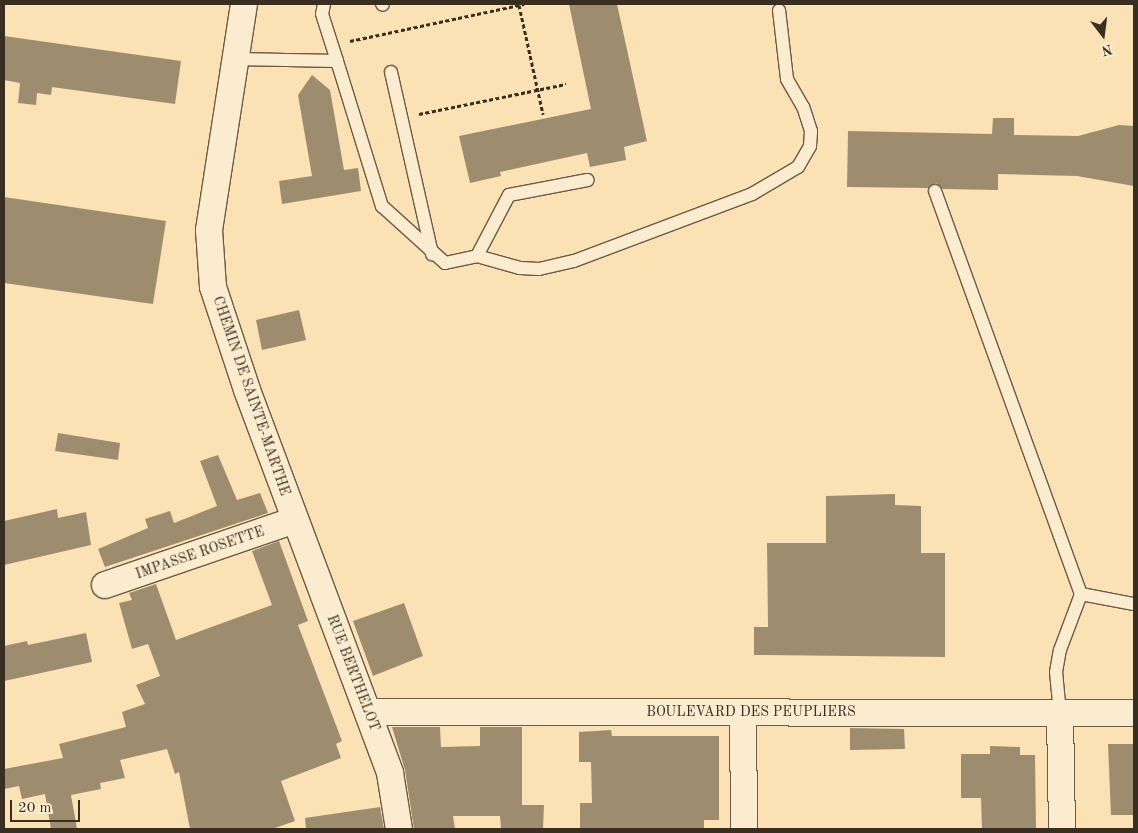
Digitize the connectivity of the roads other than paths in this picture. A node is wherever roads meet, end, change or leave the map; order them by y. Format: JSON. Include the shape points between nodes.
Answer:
{"nodes":[{"id":1,"x":244,"y":4,"type":"edge"},
{"id":2,"x":324,"y":4,"type":"edge"},
{"id":3,"x":791,"y":4,"type":"edge"},
{"id":4,"x":778,"y":7,"type":"edge"},
{"id":5,"x":236,"y":59,"type":"junction"},
{"id":6,"x":337,"y":61,"type":"junction"},
{"id":7,"x":391,"y":72,"type":"dead end"},
{"id":8,"x":588,"y":180,"type":"dead end"},
{"id":9,"x":935,"y":191,"type":"dead end"},
{"id":10,"x":432,"y":254,"type":"junction"},
{"id":11,"x":477,"y":256,"type":"junction"},
{"id":12,"x":295,"y":520,"type":"junction"},
{"id":13,"x":105,"y":585,"type":"dead end"},
{"id":14,"x":1081,"y":594,"type":"junction"},
{"id":15,"x":1134,"y":604,"type":"edge"},
{"id":16,"x":368,"y":712,"type":"junction"},
{"id":17,"x":743,"y":712,"type":"junction"},
{"id":18,"x":1134,"y":713,"type":"edge"},
{"id":19,"x":1060,"y":714,"type":"junction"},
{"id":20,"x":400,"y":829,"type":"edge"},
{"id":21,"x":744,"y":829,"type":"edge"},
{"id":22,"x":1062,"y":829,"type":"edge"}],
"edges":[{"from":1,"to":5,"type":"street","name":"CHEMIN DE SAINTE-MARTHE"},
{"from":2,"to":6,"type":"lane","via":[[322,14]]},
{"from":3,"to":4,"type":"lane"},
{"from":4,"to":11,"type":"lane","via":[[788,80],[804,107],[811,131],[810,146],[798,167],[752,194],[574,261],[539,269],[520,268]]},
{"from":5,"to":6,"type":"lane"},
{"from":5,"to":12,"type":"street","name":"CHEMIN DE SAINTE-MARTHE","via":[[209,230],[213,287]]},
{"from":6,"to":10,"type":"lane","via":[[382,206]]},
{"from":7,"to":10,"type":"lane"},
{"from":8,"to":11,"type":"lane","via":[[509,195]]},
{"from":9,"to":14,"type":"lane"},
{"from":10,"to":11,"type":"lane","via":[[445,263]]},
{"from":12,"to":13,"type":"street","name":"IMPASSE ROSETTE"},
{"from":12,"to":16,"type":"street","name":"RUE BERTHELOT"},
{"from":14,"to":15,"type":"lane"},
{"from":14,"to":19,"type":"lane","via":[[1060,650],[1056,672]]},
{"from":16,"to":17,"type":"street","name":"BOULEVARD DES PEUPLIERS"},
{"from":16,"to":20,"type":"street","name":"RUE BERTHELOT","via":[[390,773]]},
{"from":17,"to":19,"type":"street","name":"BOULEVARD DES PEUPLIERS"},
{"from":17,"to":21,"type":"street"},
{"from":18,"to":19,"type":"street","name":"BOULEVARD DES PEUPLIERS"},
{"from":19,"to":22,"type":"street"}]}
